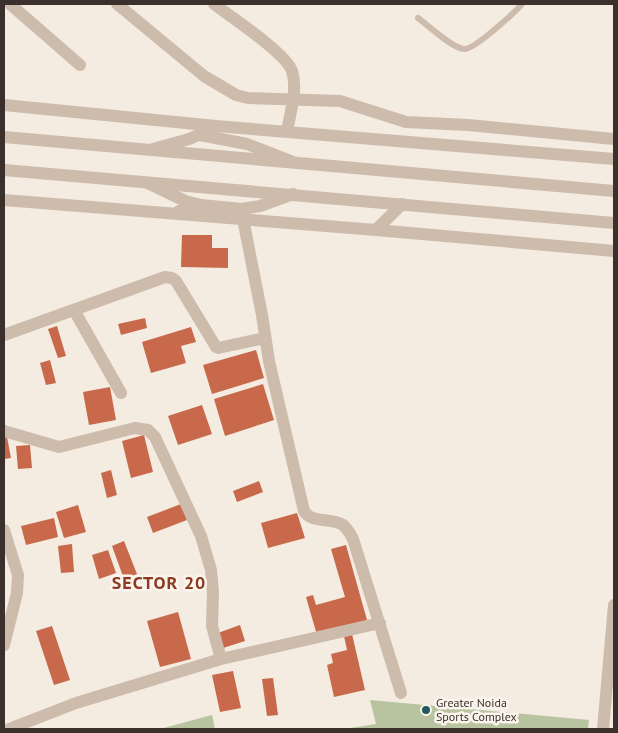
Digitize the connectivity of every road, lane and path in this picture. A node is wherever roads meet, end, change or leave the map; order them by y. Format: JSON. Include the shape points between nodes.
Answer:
{"nodes":[{"id":1,"x":10,"y":4,"type":"edge"},
{"id":2,"x":117,"y":4,"type":"edge"},
{"id":3,"x":214,"y":4,"type":"edge"},
{"id":4,"x":522,"y":4,"type":"edge"},
{"id":5,"x":418,"y":18,"type":"dead end"},
{"id":6,"x":80,"y":65,"type":"dead end"},
{"id":7,"x":293,"y":98,"type":"junction"},
{"id":8,"x":4,"y":105,"type":"edge"},
{"id":9,"x":216,"y":126,"type":"junction"},
{"id":10,"x":287,"y":132,"type":"junction"},
{"id":11,"x":200,"y":136,"type":"junction"},
{"id":12,"x":4,"y":137,"type":"edge"},
{"id":13,"x":614,"y":139,"type":"edge"},
{"id":14,"x":150,"y":150,"type":"junction"},
{"id":15,"x":614,"y":159,"type":"edge"},
{"id":16,"x":296,"y":163,"type":"junction"},
{"id":17,"x":4,"y":170,"type":"edge"},
{"id":18,"x":147,"y":182,"type":"junction"},
{"id":19,"x":614,"y":191,"type":"edge"},
{"id":20,"x":293,"y":194,"type":"junction"},
{"id":21,"x":4,"y":200,"type":"edge"},
{"id":22,"x":402,"y":204,"type":"junction"},
{"id":23,"x":201,"y":205,"type":"junction"},
{"id":24,"x":170,"y":213,"type":"junction"},
{"id":25,"x":242,"y":219,"type":"junction"},
{"id":26,"x":614,"y":223,"type":"edge"},
{"id":27,"x":376,"y":230,"type":"junction"},
{"id":28,"x":614,"y":251,"type":"edge"},
{"id":29,"x":74,"y":310,"type":"junction"},
{"id":30,"x":4,"y":335,"type":"edge"},
{"id":31,"x":265,"y":338,"type":"junction"},
{"id":32,"x":121,"y":393,"type":"dead end"},
{"id":33,"x":4,"y":431,"type":"edge"},
{"id":34,"x":4,"y":530,"type":"edge"},
{"id":35,"x":614,"y":605,"type":"edge"},
{"id":36,"x":380,"y":623,"type":"junction"},
{"id":37,"x":4,"y":645,"type":"edge"},
{"id":38,"x":221,"y":659,"type":"junction"},
{"id":39,"x":401,"y":693,"type":"dead end"},
{"id":40,"x":9,"y":729,"type":"edge"},
{"id":41,"x":603,"y":729,"type":"edge"}],
"edges":[{"from":1,"to":6,"type":"street"},
{"from":2,"to":7,"type":"street","via":[[204,76],[236,95]]},
{"from":3,"to":7,"type":"street","via":[[283,56],[292,71]]},
{"from":4,"to":5,"type":"lane","via":[[472,47],[465,49],[457,47]]},
{"from":7,"to":10,"type":"street"},
{"from":7,"to":13,"type":"street","via":[[340,100],[406,122]]},
{"from":8,"to":9,"type":"street"},
{"from":9,"to":10,"type":"street"},
{"from":9,"to":11,"type":"street"},
{"from":10,"to":15,"type":"street"},
{"from":11,"to":14,"type":"street"},
{"from":11,"to":16,"type":"street","via":[[247,144]]},
{"from":12,"to":14,"type":"street"},
{"from":14,"to":16,"type":"street"},
{"from":16,"to":19,"type":"street"},
{"from":17,"to":18,"type":"street"},
{"from":18,"to":20,"type":"street"},
{"from":18,"to":23,"type":"street"},
{"from":20,"to":22,"type":"street"},
{"from":20,"to":23,"type":"street","via":[[242,209]]},
{"from":21,"to":24,"type":"street"},
{"from":22,"to":26,"type":"street"},
{"from":22,"to":27,"type":"street"},
{"from":23,"to":24,"type":"street"},
{"from":24,"to":25,"type":"street"},
{"from":25,"to":27,"type":"street"},
{"from":25,"to":31,"type":"street"},
{"from":27,"to":28,"type":"street"},
{"from":29,"to":30,"type":"street"},
{"from":29,"to":31,"type":"street","via":[[165,276],[176,281],[218,348]]},
{"from":29,"to":32,"type":"street"},
{"from":31,"to":36,"type":"street","via":[[304,511],[312,518],[338,523],[347,530],[353,539]]},
{"from":33,"to":38,"type":"street","via":[[59,447],[135,428],[148,430],[155,437],[201,536],[211,570],[212,626]]},
{"from":34,"to":37,"type":"street","via":[[18,575],[17,593]]},
{"from":35,"to":41,"type":"street"},
{"from":36,"to":38,"type":"street"},
{"from":36,"to":39,"type":"street"},
{"from":38,"to":40,"type":"street","via":[[76,703]]}]}
